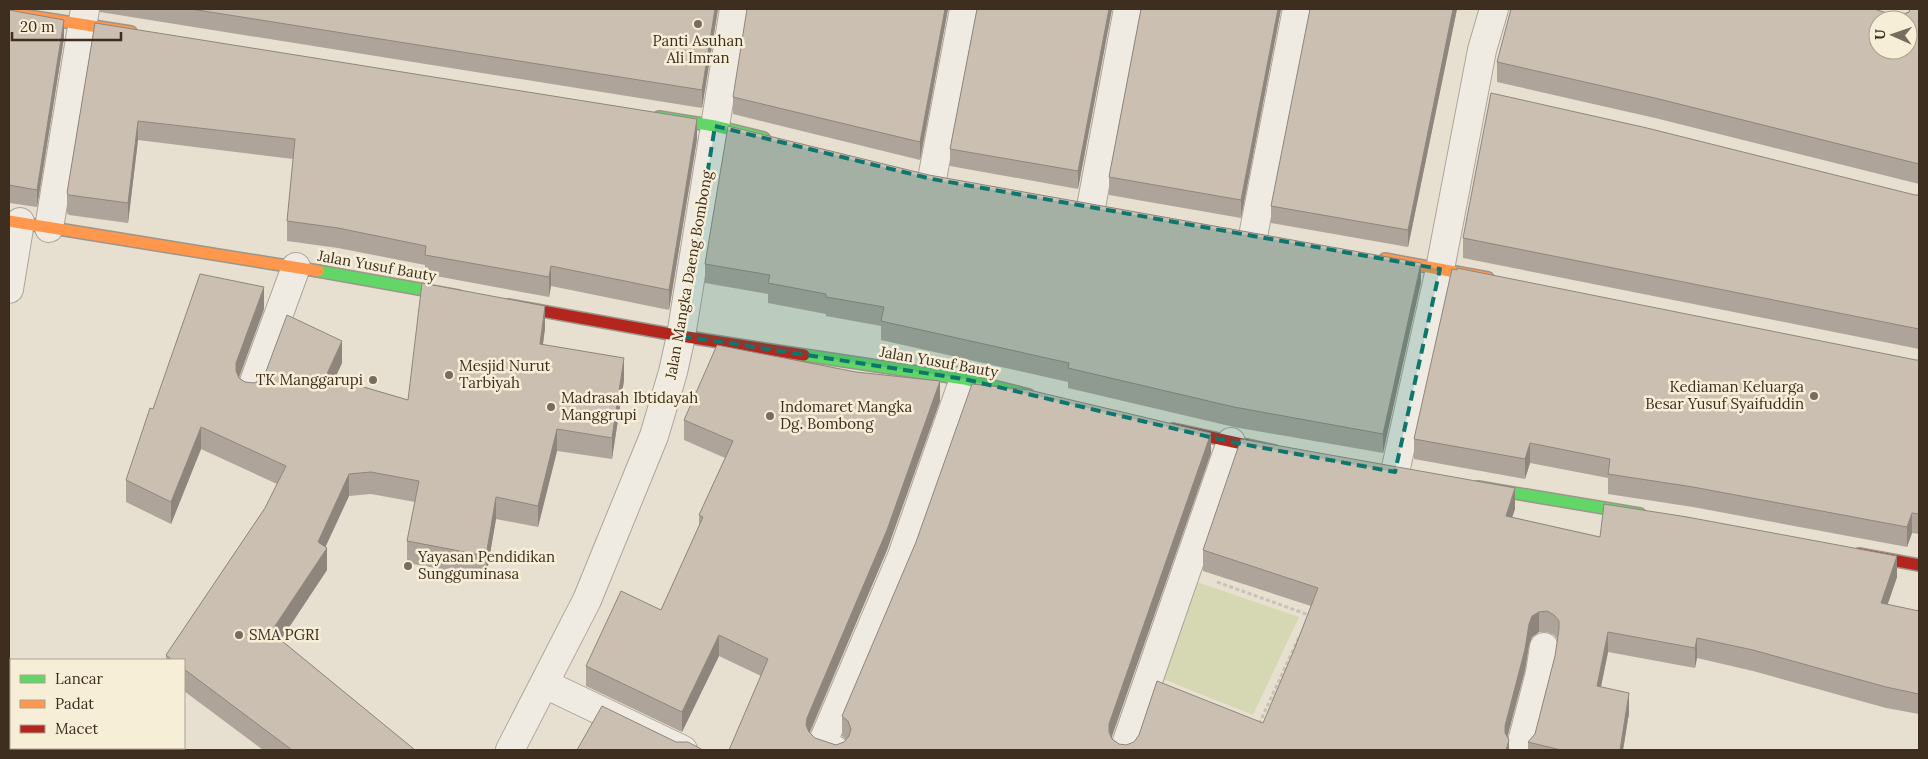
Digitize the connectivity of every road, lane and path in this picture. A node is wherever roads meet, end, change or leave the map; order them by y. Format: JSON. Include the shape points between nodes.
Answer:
{"nodes":[{"id":1,"x":734,"y":9,"type":"edge"},
{"id":2,"x":964,"y":9,"type":"edge"},
{"id":3,"x":1128,"y":9,"type":"edge"},
{"id":4,"x":1298,"y":9,"type":"edge"},
{"id":5,"x":1494,"y":9,"type":"edge"},
{"id":6,"x":9,"y":13,"type":"edge"},
{"id":7,"x":84,"y":16,"type":"edge"},
{"id":8,"x":143,"y":34,"type":"edge"},
{"id":9,"x":1474,"y":93,"type":"junction"},
{"id":10,"x":1502,"y":100,"type":"edge"},
{"id":11,"x":646,"y":115,"type":"edge"},
{"id":12,"x":715,"y":126,"type":"junction"},
{"id":13,"x":772,"y":140,"type":"edge"},
{"id":14,"x":932,"y":179,"type":"edge"},
{"id":15,"x":1091,"y":207,"type":"edge"},
{"id":16,"x":14,"y":222,"type":"edge"},
{"id":17,"x":49,"y":228,"type":"junction"},
{"id":18,"x":1253,"y":236,"type":"edge"},
{"id":19,"x":1375,"y":258,"type":"edge"},
{"id":20,"x":296,"y":267,"type":"junction"},
{"id":21,"x":1440,"y":269,"type":"junction"},
{"id":22,"x":1499,"y":281,"type":"edge"},
{"id":23,"x":9,"y":289,"type":"edge"},
{"id":24,"x":470,"y":298,"type":"edge"},
{"id":25,"x":498,"y":303,"type":"edge"},
{"id":26,"x":681,"y":336,"type":"junction"},
{"id":27,"x":964,"y":380,"type":"junction"},
{"id":28,"x":251,"y":390,"type":"edge"},
{"id":29,"x":1041,"y":398,"type":"edge"},
{"id":30,"x":1165,"y":427,"type":"edge"},
{"id":31,"x":1231,"y":442,"type":"junction"},
{"id":32,"x":1289,"y":453,"type":"edge"},
{"id":33,"x":1395,"y":472,"type":"edge"},
{"id":34,"x":1463,"y":484,"type":"edge"},
{"id":35,"x":1654,"y":516,"type":"edge"},
{"id":36,"x":1850,"y":552,"type":"edge"},
{"id":37,"x":1919,"y":565,"type":"edge"},
{"id":38,"x":1186,"y":572,"type":"junction"},
{"id":39,"x":1306,"y":623,"type":"edge"},
{"id":40,"x":1302,"y":632,"type":"edge"},
{"id":41,"x":1544,"y":647,"type":"dead end"},
{"id":42,"x":545,"y":684,"type":"junction"},
{"id":43,"x":1258,"y":728,"type":"edge"},
{"id":44,"x":510,"y":750,"type":"edge"},
{"id":45,"x":683,"y":750,"type":"edge"},
{"id":46,"x":835,"y":750,"type":"edge"},
{"id":47,"x":1124,"y":750,"type":"edge"},
{"id":48,"x":1520,"y":750,"type":"edge"}],
"edges":[{"from":1,"to":12,"type":"street","name":"Jalan Mangka Daeng Bombong"},
{"from":2,"to":14,"type":"street"},
{"from":3,"to":15,"type":"street"},
{"from":4,"to":18,"type":"street"},
{"from":5,"to":9,"type":"street"},
{"from":6,"to":7,"type":"street"},
{"from":7,"to":8,"type":"street"},
{"from":7,"to":17,"type":"street"},
{"from":9,"to":10,"type":"street"},
{"from":9,"to":21,"type":"street"},
{"from":11,"to":12,"type":"street"},
{"from":12,"to":13,"type":"street"},
{"from":12,"to":26,"type":"street","name":"Jalan Mangka Daeng Bombong"},
{"from":16,"to":17,"type":"street","name":"Jalan Yusuf Bauty"},
{"from":16,"to":23,"type":"street"},
{"from":17,"to":20,"type":"street","name":"Jalan Yusuf Bauty"},
{"from":19,"to":21,"type":"street"},
{"from":20,"to":24,"type":"street","name":"Jalan Yusuf Bauty"},
{"from":20,"to":28,"type":"street"},
{"from":21,"to":22,"type":"street"},
{"from":21,"to":33,"type":"street"},
{"from":25,"to":26,"type":"street","name":"Jalan Yusuf Bauty"},
{"from":26,"to":27,"type":"street","name":"Jalan Yusuf Bauty"},
{"from":26,"to":42,"type":"street","name":"Jalan Mangka Daeng Bombong","via":[[654,436],[587,600]]},
{"from":27,"to":29,"type":"street","name":"Jalan Yusuf Bauty"},
{"from":27,"to":46,"type":"street","via":[[902,556],[822,744]]},
{"from":30,"to":31,"type":"street"},
{"from":31,"to":32,"type":"street"},
{"from":31,"to":38,"type":"street"},
{"from":34,"to":35,"type":"street"},
{"from":36,"to":37,"type":"street"},
{"from":38,"to":39,"type":"path","via":[[1310,614]]},
{"from":38,"to":47,"type":"street"},
{"from":40,"to":43,"type":"path"},
{"from":41,"to":48,"type":"street"},
{"from":42,"to":44,"type":"street","name":"Jalan Mangka Daeng Bombong"},
{"from":42,"to":45,"type":"street"}]}
